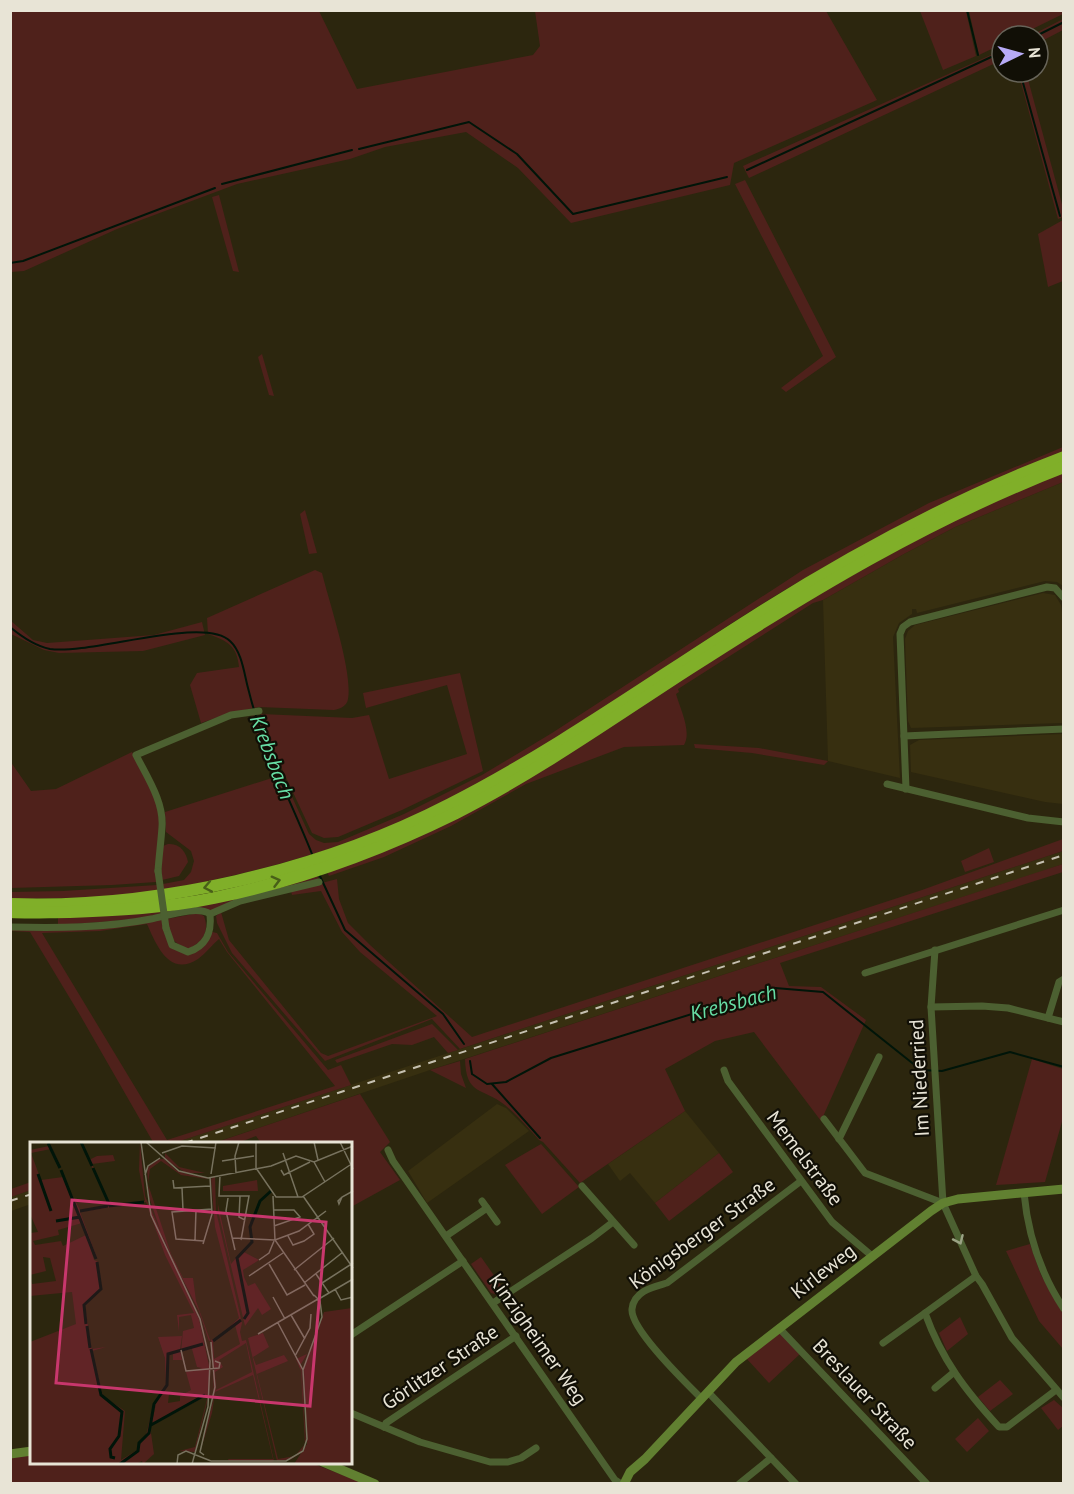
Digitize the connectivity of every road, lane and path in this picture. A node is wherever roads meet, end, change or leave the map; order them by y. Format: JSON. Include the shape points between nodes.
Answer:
{"nodes":[{"id":1,"x":1064,"y":457,"type":"edge"},
{"id":2,"x":1064,"y":467,"type":"edge"},
{"id":3,"x":1064,"y":598,"type":"edge"},
{"id":4,"x":259,"y":711,"type":"dead end"},
{"id":5,"x":1064,"y":729,"type":"edge"},
{"id":6,"x":904,"y":736,"type":"junction"},
{"id":7,"x":887,"y":784,"type":"dead end"},
{"id":8,"x":906,"y":789,"type":"junction"},
{"id":9,"x":1064,"y":822,"type":"edge"},
{"id":10,"x":327,"y":861,"type":"junction"},
{"id":11,"x":307,"y":867,"type":"junction"},
{"id":12,"x":319,"y":882,"type":"dead end"},
{"id":13,"x":10,"y":904,"type":"edge"},
{"id":14,"x":1064,"y":910,"type":"edge"},
{"id":15,"x":10,"y":912,"type":"edge"},
{"id":16,"x":210,"y":914,"type":"junction"},
{"id":17,"x":10,"y":927,"type":"edge"},
{"id":18,"x":935,"y":950,"type":"junction"},
{"id":19,"x":865,"y":973,"type":"dead end"},
{"id":20,"x":1064,"y":979,"type":"edge"},
{"id":21,"x":931,"y":1008,"type":"junction"},
{"id":22,"x":1048,"y":1018,"type":"junction"},
{"id":23,"x":1064,"y":1022,"type":"edge"},
{"id":24,"x":879,"y":1057,"type":"dead end"},
{"id":25,"x":724,"y":1070,"type":"dead end"},
{"id":26,"x":824,"y":1119,"type":"dead end"},
{"id":27,"x":840,"y":1139,"type":"junction"},
{"id":28,"x":388,"y":1150,"type":"dead end"},
{"id":29,"x":801,"y":1180,"type":"junction"},
{"id":30,"x":582,"y":1186,"type":"dead end"},
{"id":31,"x":1064,"y":1189,"type":"edge"},
{"id":32,"x":1024,"y":1193,"type":"junction"},
{"id":33,"x":482,"y":1201,"type":"dead end"},
{"id":34,"x":943,"y":1203,"type":"junction"},
{"id":35,"x":487,"y":1208,"type":"junction"},
{"id":36,"x":496,"y":1222,"type":"dead end"},
{"id":37,"x":613,"y":1222,"type":"junction"},
{"id":38,"x":446,"y":1236,"type":"junction"},
{"id":39,"x":634,"y":1245,"type":"dead end"},
{"id":40,"x":872,"y":1256,"type":"junction"},
{"id":41,"x":463,"y":1261,"type":"junction"},
{"id":42,"x":976,"y":1276,"type":"junction"},
{"id":43,"x":493,"y":1303,"type":"junction"},
{"id":44,"x":1064,"y":1309,"type":"edge"},
{"id":45,"x":925,"y":1313,"type":"junction"},
{"id":46,"x":779,"y":1328,"type":"junction"},
{"id":47,"x":352,"y":1334,"type":"edge"},
{"id":48,"x":516,"y":1336,"type":"junction"},
{"id":49,"x":884,"y":1343,"type":"dead end"},
{"id":50,"x":953,"y":1372,"type":"junction"},
{"id":51,"x":935,"y":1388,"type":"dead end"},
{"id":52,"x":1056,"y":1390,"type":"junction"},
{"id":53,"x":705,"y":1395,"type":"junction"},
{"id":54,"x":1064,"y":1398,"type":"edge"},
{"id":55,"x":352,"y":1413,"type":"edge"},
{"id":56,"x":384,"y":1427,"type":"junction"},
{"id":57,"x":536,"y":1448,"type":"dead end"},
{"id":58,"x":30,"y":1451,"type":"edge"},
{"id":59,"x":10,"y":1454,"type":"edge"},
{"id":60,"x":771,"y":1458,"type":"junction"},
{"id":61,"x":328,"y":1464,"type":"edge"},
{"id":62,"x":375,"y":1484,"type":"edge"},
{"id":63,"x":623,"y":1484,"type":"edge"},
{"id":64,"x":739,"y":1484,"type":"edge"},
{"id":65,"x":796,"y":1484,"type":"edge"},
{"id":66,"x":927,"y":1484,"type":"edge"}],
"edges":[{"from":1,"to":10,"type":"highway","via":[[942,509],[839,564],[540,753],[449,805]]},
{"from":2,"to":10,"type":"highway","via":[[960,511],[857,565],[494,792],[426,826]]},
{"from":3,"to":6,"type":"street","via":[[1055,588],[1047,588],[903,627],[900,634]]},
{"from":4,"to":16,"type":"street","bridge":true,"via":[[231,715],[136,755],[161,815],[158,871],[172,945],[188,952],[196,949],[206,940]]},
{"from":5,"to":6,"type":"street"},
{"from":6,"to":8,"type":"street"},
{"from":7,"to":8,"type":"street"},
{"from":8,"to":9,"type":"street","via":[[1028,818]]},
{"from":10,"to":11,"type":"highway"},
{"from":11,"to":13,"type":"highway","one_way":true,"via":[[210,887],[112,901]]},
{"from":15,"to":11,"type":"highway","one_way":true,"via":[[168,905],[214,898]]},
{"from":12,"to":16,"type":"street","via":[[240,901]]},
{"from":14,"to":18,"type":"street"},
{"from":16,"to":17,"type":"street","via":[[199,909],[99,926]]},
{"from":18,"to":19,"type":"street"},
{"from":18,"to":21,"type":"street","name":"Im Niederried"},
{"from":20,"to":22,"type":"street","via":[[1059,982]]},
{"from":21,"to":22,"type":"street","via":[[1008,1008]]},
{"from":21,"to":34,"type":"street","name":"Im Niederried"},
{"from":22,"to":23,"type":"street"},
{"from":24,"to":27,"type":"street"},
{"from":25,"to":29,"type":"street","name":"Memelstraße","via":[[728,1081]]},
{"from":26,"to":27,"type":"street"},
{"from":27,"to":34,"type":"street","via":[[865,1173]]},
{"from":28,"to":38,"type":"street","name":"Kinzigheimer Weg"},
{"from":29,"to":40,"type":"street","name":"Memelstraße","via":[[832,1222]]},
{"from":29,"to":53,"type":"street","name":"Königsberger Straße","via":[[667,1283],[646,1290],[635,1301],[634,1318],[665,1362]]},
{"from":30,"to":37,"type":"street"},
{"from":31,"to":32,"type":"street","name":"Kirleweg"},
{"from":32,"to":34,"type":"street","name":"Kirleweg"},
{"from":32,"to":44,"type":"street","via":[[1028,1228],[1040,1265]]},
{"from":33,"to":35,"type":"street"},
{"from":34,"to":40,"type":"street","name":"Kirleweg"},
{"from":34,"to":42,"type":"street","one_way":true},
{"from":35,"to":36,"type":"street"},
{"from":35,"to":38,"type":"street"},
{"from":37,"to":39,"type":"street"},
{"from":37,"to":43,"type":"street"},
{"from":38,"to":41,"type":"street","name":"Kinzigheimer Weg"},
{"from":40,"to":46,"type":"street","name":"Kirleweg"},
{"from":41,"to":43,"type":"street","name":"Kinzigheimer Weg"},
{"from":41,"to":47,"type":"street"},
{"from":42,"to":45,"type":"street"},
{"from":42,"to":52,"type":"street","via":[[1012,1338]]},
{"from":43,"to":48,"type":"street","name":"Kinzigheimer Weg"},
{"from":45,"to":49,"type":"street"},
{"from":45,"to":50,"type":"street"},
{"from":46,"to":53,"type":"street","name":"Kirleweg","via":[[736,1362]]},
{"from":46,"to":66,"type":"street","name":"Breslauer Straße"},
{"from":48,"to":56,"type":"street","name":"Görlitzer Straße"},
{"from":48,"to":63,"type":"street","name":"Kinzigheimer Weg","via":[[615,1480]]},
{"from":50,"to":51,"type":"street"},
{"from":50,"to":52,"type":"street","via":[[999,1427],[1007,1427]]},
{"from":52,"to":54,"type":"street"},
{"from":53,"to":60,"type":"street"},
{"from":53,"to":63,"type":"street","name":"Kirleweg"},
{"from":55,"to":56,"type":"street"},
{"from":56,"to":57,"type":"street","via":[[490,1462],[508,1462]]},
{"from":58,"to":59,"type":"street"},
{"from":60,"to":64,"type":"street"},
{"from":60,"to":65,"type":"street"},
{"from":61,"to":62,"type":"street"}]}
